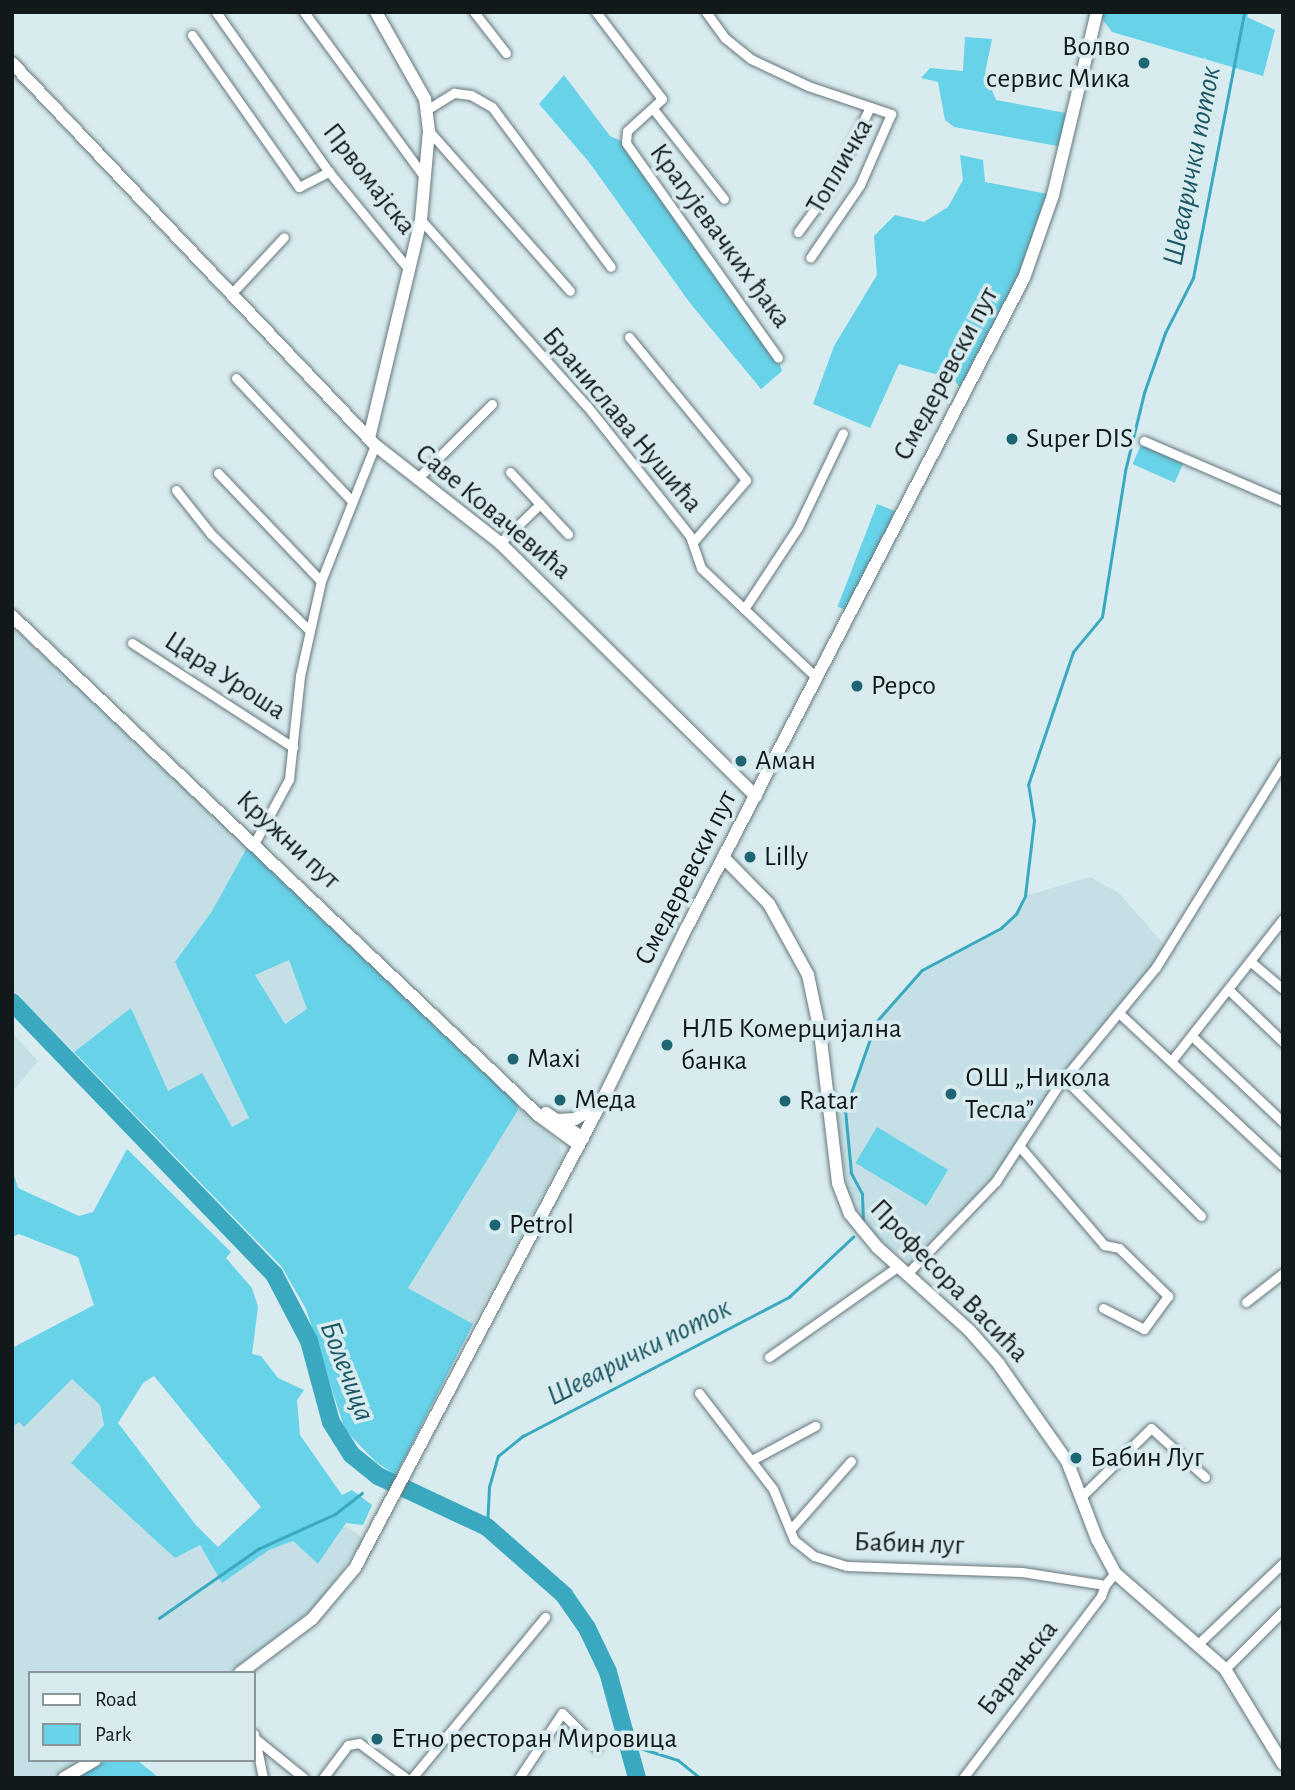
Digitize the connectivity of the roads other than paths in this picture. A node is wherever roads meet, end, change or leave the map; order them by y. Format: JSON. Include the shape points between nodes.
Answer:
{"nodes":[{"id":1,"x":216,"y":12,"type":"edge"},
{"id":2,"x":304,"y":12,"type":"edge"},
{"id":3,"x":376,"y":12,"type":"edge"},
{"id":4,"x":474,"y":12,"type":"edge"},
{"id":5,"x":596,"y":12,"type":"edge"},
{"id":6,"x":706,"y":12,"type":"edge"},
{"id":7,"x":1097,"y":12,"type":"edge"},
{"id":8,"x":192,"y":35,"type":"dead end"},
{"id":9,"x":506,"y":53,"type":"dead end"},
{"id":10,"x":12,"y":63,"type":"edge"},
{"id":11,"x":870,"y":107,"type":"junction"},
{"id":12,"x":428,"y":109,"type":"junction"},
{"id":13,"x":654,"y":110,"type":"junction"},
{"id":14,"x":429,"y":131,"type":"junction"},
{"id":15,"x":329,"y":172,"type":"junction"},
{"id":16,"x":426,"y":179,"type":"junction"},
{"id":17,"x":724,"y":199,"type":"dead end"},
{"id":18,"x":421,"y":220,"type":"junction"},
{"id":19,"x":798,"y":232,"type":"dead end"},
{"id":20,"x":284,"y":237,"type":"dead end"},
{"id":21,"x":810,"y":258,"type":"dead end"},
{"id":22,"x":407,"y":267,"type":"junction"},
{"id":23,"x":611,"y":267,"type":"dead end"},
{"id":24,"x":570,"y":291,"type":"dead end"},
{"id":25,"x":232,"y":292,"type":"junction"},
{"id":26,"x":629,"y":337,"type":"dead end"},
{"id":27,"x":778,"y":358,"type":"dead end"},
{"id":28,"x":236,"y":378,"type":"dead end"},
{"id":29,"x":492,"y":404,"type":"dead end"},
{"id":30,"x":843,"y":433,"type":"dead end"},
{"id":31,"x":372,"y":441,"type":"junction"},
{"id":32,"x":1144,"y":441,"type":"dead end"},
{"id":33,"x":510,"y":472,"type":"dead end"},
{"id":34,"x":218,"y":473,"type":"dead end"},
{"id":35,"x":417,"y":478,"type":"junction"},
{"id":36,"x":176,"y":490,"type":"dead end"},
{"id":37,"x":352,"y":501,"type":"junction"},
{"id":38,"x":1283,"y":501,"type":"edge"},
{"id":39,"x":540,"y":504,"type":"junction"},
{"id":40,"x":568,"y":534,"type":"dead end"},
{"id":41,"x":500,"y":542,"type":"junction"},
{"id":42,"x":693,"y":542,"type":"junction"},
{"id":43,"x":321,"y":581,"type":"junction"},
{"id":44,"x":744,"y":609,"type":"junction"},
{"id":45,"x":12,"y":616,"type":"edge"},
{"id":46,"x":309,"y":630,"type":"junction"},
{"id":47,"x":132,"y":643,"type":"dead end"},
{"id":48,"x":816,"y":677,"type":"junction"},
{"id":49,"x":293,"y":747,"type":"junction"},
{"id":50,"x":1283,"y":762,"type":"edge"},
{"id":51,"x":756,"y":796,"type":"junction"},
{"id":52,"x":255,"y":842,"type":"junction"},
{"id":53,"x":723,"y":857,"type":"junction"},
{"id":54,"x":1283,"y":919,"type":"edge"},
{"id":55,"x":1251,"y":962,"type":"junction"},
{"id":56,"x":1283,"y":989,"type":"edge"},
{"id":57,"x":1230,"y":991,"type":"junction"},
{"id":58,"x":1120,"y":1014,"type":"junction"},
{"id":59,"x":1193,"y":1037,"type":"junction"},
{"id":60,"x":1283,"y":1042,"type":"edge"},
{"id":61,"x":1172,"y":1060,"type":"junction"},
{"id":62,"x":1065,"y":1079,"type":"junction"},
{"id":63,"x":601,"y":1103,"type":"junction"},
{"id":64,"x":1283,"y":1122,"type":"edge"},
{"id":65,"x":556,"y":1125,"type":"junction"},
{"id":66,"x":581,"y":1141,"type":"junction"},
{"id":67,"x":1021,"y":1148,"type":"junction"},
{"id":68,"x":1283,"y":1166,"type":"edge"},
{"id":69,"x":567,"y":1167,"type":"junction"},
{"id":70,"x":1201,"y":1216,"type":"dead end"},
{"id":71,"x":901,"y":1271,"type":"junction"},
{"id":72,"x":1283,"y":1273,"type":"edge"},
{"id":73,"x":1246,"y":1302,"type":"dead end"},
{"id":74,"x":1103,"y":1308,"type":"dead end"},
{"id":75,"x":769,"y":1357,"type":"dead end"},
{"id":76,"x":699,"y":1392,"type":"dead end"},
{"id":77,"x":816,"y":1426,"type":"dead end"},
{"id":78,"x":752,"y":1460,"type":"junction"},
{"id":79,"x":851,"y":1461,"type":"dead end"},
{"id":80,"x":1205,"y":1477,"type":"dead end"},
{"id":81,"x":1081,"y":1497,"type":"junction"},
{"id":82,"x":790,"y":1530,"type":"junction"},
{"id":83,"x":1283,"y":1563,"type":"edge"},
{"id":84,"x":1115,"y":1573,"type":"junction"},
{"id":85,"x":1105,"y":1585,"type":"junction"},
{"id":86,"x":1283,"y":1611,"type":"edge"},
{"id":87,"x":545,"y":1617,"type":"dead end"},
{"id":88,"x":1198,"y":1644,"type":"junction"},
{"id":89,"x":1226,"y":1669,"type":"junction"},
{"id":90,"x":243,"y":1671,"type":"edge"},
{"id":91,"x":256,"y":1738,"type":"edge"},
{"id":92,"x":256,"y":1742,"type":"edge"},
{"id":93,"x":597,"y":1748,"type":"dead end"},
{"id":94,"x":92,"y":1762,"type":"edge"},
{"id":95,"x":1283,"y":1764,"type":"edge"},
{"id":96,"x":64,"y":1778,"type":"edge"},
{"id":97,"x":263,"y":1778,"type":"edge"},
{"id":98,"x":304,"y":1778,"type":"edge"},
{"id":99,"x":323,"y":1778,"type":"edge"},
{"id":100,"x":406,"y":1778,"type":"edge"},
{"id":101,"x":412,"y":1778,"type":"edge"},
{"id":102,"x":519,"y":1778,"type":"edge"},
{"id":103,"x":963,"y":1778,"type":"edge"}],
"edges":[{"from":1,"to":15,"type":"street","name":"Првомајска"},
{"from":2,"to":16,"type":"street"},
{"from":3,"to":12,"type":"main road"},
{"from":4,"to":9,"type":"street"},
{"from":5,"to":13,"type":"street","name":"Крагујевачких ђака","via":[[661,94],[662,103]]},
{"from":6,"to":11,"type":"street","name":"Топличка","via":[[725,38],[751,59],[808,86]]},
{"from":7,"to":48,"type":"main road","name":"Смедеревски пут","via":[[1053,195],[1024,278]]},
{"from":8,"to":15,"type":"street","via":[[299,187]]},
{"from":10,"to":25,"type":"main road","name":"Саве Ковачевића"},
{"from":11,"to":19,"type":"street","name":"Топличка","via":[[831,187]]},
{"from":11,"to":21,"type":"street","name":"Топличка","via":[[889,113],[892,121],[860,185]]},
{"from":12,"to":14,"type":"main road"},
{"from":12,"to":23,"type":"street","via":[[454,93],[471,95],[492,107]]},
{"from":13,"to":17,"type":"street"},
{"from":13,"to":27,"type":"street","name":"Крагујевачких ђака","via":[[627,131],[626,143]]},
{"from":14,"to":16,"type":"main road"},
{"from":14,"to":24,"type":"street"},
{"from":15,"to":22,"type":"street","name":"Првомајска"},
{"from":16,"to":18,"type":"main road"},
{"from":18,"to":22,"type":"main road"},
{"from":18,"to":42,"type":"street","name":"Бранислава Нушића","via":[[579,397]]},
{"from":20,"to":25,"type":"street"},
{"from":22,"to":31,"type":"main road","name":"Првомајска"},
{"from":25,"to":31,"type":"main road","name":"Саве Ковачевића"},
{"from":26,"to":42,"type":"street","via":[[746,480]]},
{"from":28,"to":37,"type":"street"},
{"from":29,"to":35,"type":"street"},
{"from":30,"to":44,"type":"street","via":[[785,549]]},
{"from":31,"to":35,"type":"main road","name":"Саве Ковачевића"},
{"from":31,"to":37,"type":"street","name":"Првомајска"},
{"from":32,"to":38,"type":"street"},
{"from":33,"to":39,"type":"street"},
{"from":34,"to":43,"type":"street"},
{"from":35,"to":41,"type":"main road","name":"Саве Ковачевића"},
{"from":36,"to":46,"type":"street","via":[[211,534]]},
{"from":37,"to":43,"type":"street","name":"Првомајска"},
{"from":39,"to":40,"type":"street"},
{"from":39,"to":41,"type":"street"},
{"from":41,"to":51,"type":"main road","name":"Саве Ковачевића"},
{"from":42,"to":44,"type":"street","name":"Бранислава Нушића","via":[[701,568]]},
{"from":43,"to":46,"type":"street","name":"Првомајска"},
{"from":44,"to":48,"type":"street","name":"Бранислава Нушића"},
{"from":45,"to":52,"type":"main road","name":"Кружни пут"},
{"from":46,"to":49,"type":"street","name":"Првомајска"},
{"from":47,"to":49,"type":"street","name":"Цара Уроша"},
{"from":48,"to":51,"type":"main road","name":"Смедеревски пут"},
{"from":49,"to":52,"type":"street","name":"Првомајска","via":[[284,794]]},
{"from":50,"to":58,"type":"street","via":[[1206,892]]},
{"from":51,"to":53,"type":"main road","name":"Смедеревски пут"},
{"from":52,"to":65,"type":"main road","name":"Кружни пут"},
{"from":53,"to":63,"type":"main road","name":"Смедеревски пут"},
{"from":53,"to":71,"type":"main road","name":"Професора Васића","via":[[769,904],[800,955],[820,1032],[841,1194],[854,1220]]},
{"from":54,"to":55,"type":"street"},
{"from":55,"to":56,"type":"street"},
{"from":55,"to":57,"type":"street"},
{"from":57,"to":59,"type":"street"},
{"from":57,"to":60,"type":"street"},
{"from":58,"to":61,"type":"street"},
{"from":58,"to":62,"type":"street"},
{"from":59,"to":61,"type":"street"},
{"from":59,"to":64,"type":"street"},
{"from":61,"to":68,"type":"street"},
{"from":62,"to":67,"type":"street"},
{"from":62,"to":70,"type":"street"},
{"from":63,"to":65,"type":"main road"},
{"from":63,"to":66,"type":"main road","name":"Смедеревски пут"},
{"from":65,"to":66,"type":"main road","name":"Кружни пут"},
{"from":65,"to":69,"type":"main road","via":[[566,1147]]},
{"from":66,"to":69,"type":"main road","name":"Смедеревски пут"},
{"from":67,"to":71,"type":"street","via":[[965,1217]]},
{"from":67,"to":74,"type":"street","via":[[1104,1245],[1119,1248],[1168,1296],[1144,1329]]},
{"from":69,"to":90,"type":"main road","name":"Смедеревски пут","via":[[361,1557],[331,1601],[292,1637]]},
{"from":71,"to":75,"type":"street"},
{"from":71,"to":81,"type":"main road","name":"Професора Васића","via":[[969,1329],[998,1363],[1067,1461]]},
{"from":72,"to":73,"type":"street"},
{"from":76,"to":78,"type":"street","name":"Бабин луг"},
{"from":77,"to":78,"type":"street"},
{"from":78,"to":82,"type":"street","name":"Бабин луг","via":[[780,1499]]},
{"from":79,"to":82,"type":"street"},
{"from":80,"to":81,"type":"street","via":[[1151,1428]]},
{"from":81,"to":84,"type":"main road","name":"Професора Васића"},
{"from":82,"to":85,"type":"street","name":"Бабин луг","via":[[801,1549],[847,1566],[1022,1572]]},
{"from":83,"to":88,"type":"street"},
{"from":84,"to":85,"type":"street"},
{"from":84,"to":88,"type":"main road","name":"Професора Васића"},
{"from":85,"to":103,"type":"street","name":"Барањска"},
{"from":86,"to":89,"type":"street"},
{"from":87,"to":101,"type":"street"},
{"from":88,"to":89,"type":"main road","name":"Професора Васића"},
{"from":89,"to":95,"type":"main road","name":"Професора Васића"},
{"from":91,"to":98,"type":"street"},
{"from":92,"to":97,"type":"street"},
{"from":93,"to":102,"type":"street","via":[[562,1713]]},
{"from":94,"to":96,"type":"main road"},
{"from":99,"to":100,"type":"street","via":[[348,1745],[359,1743]]}]}
